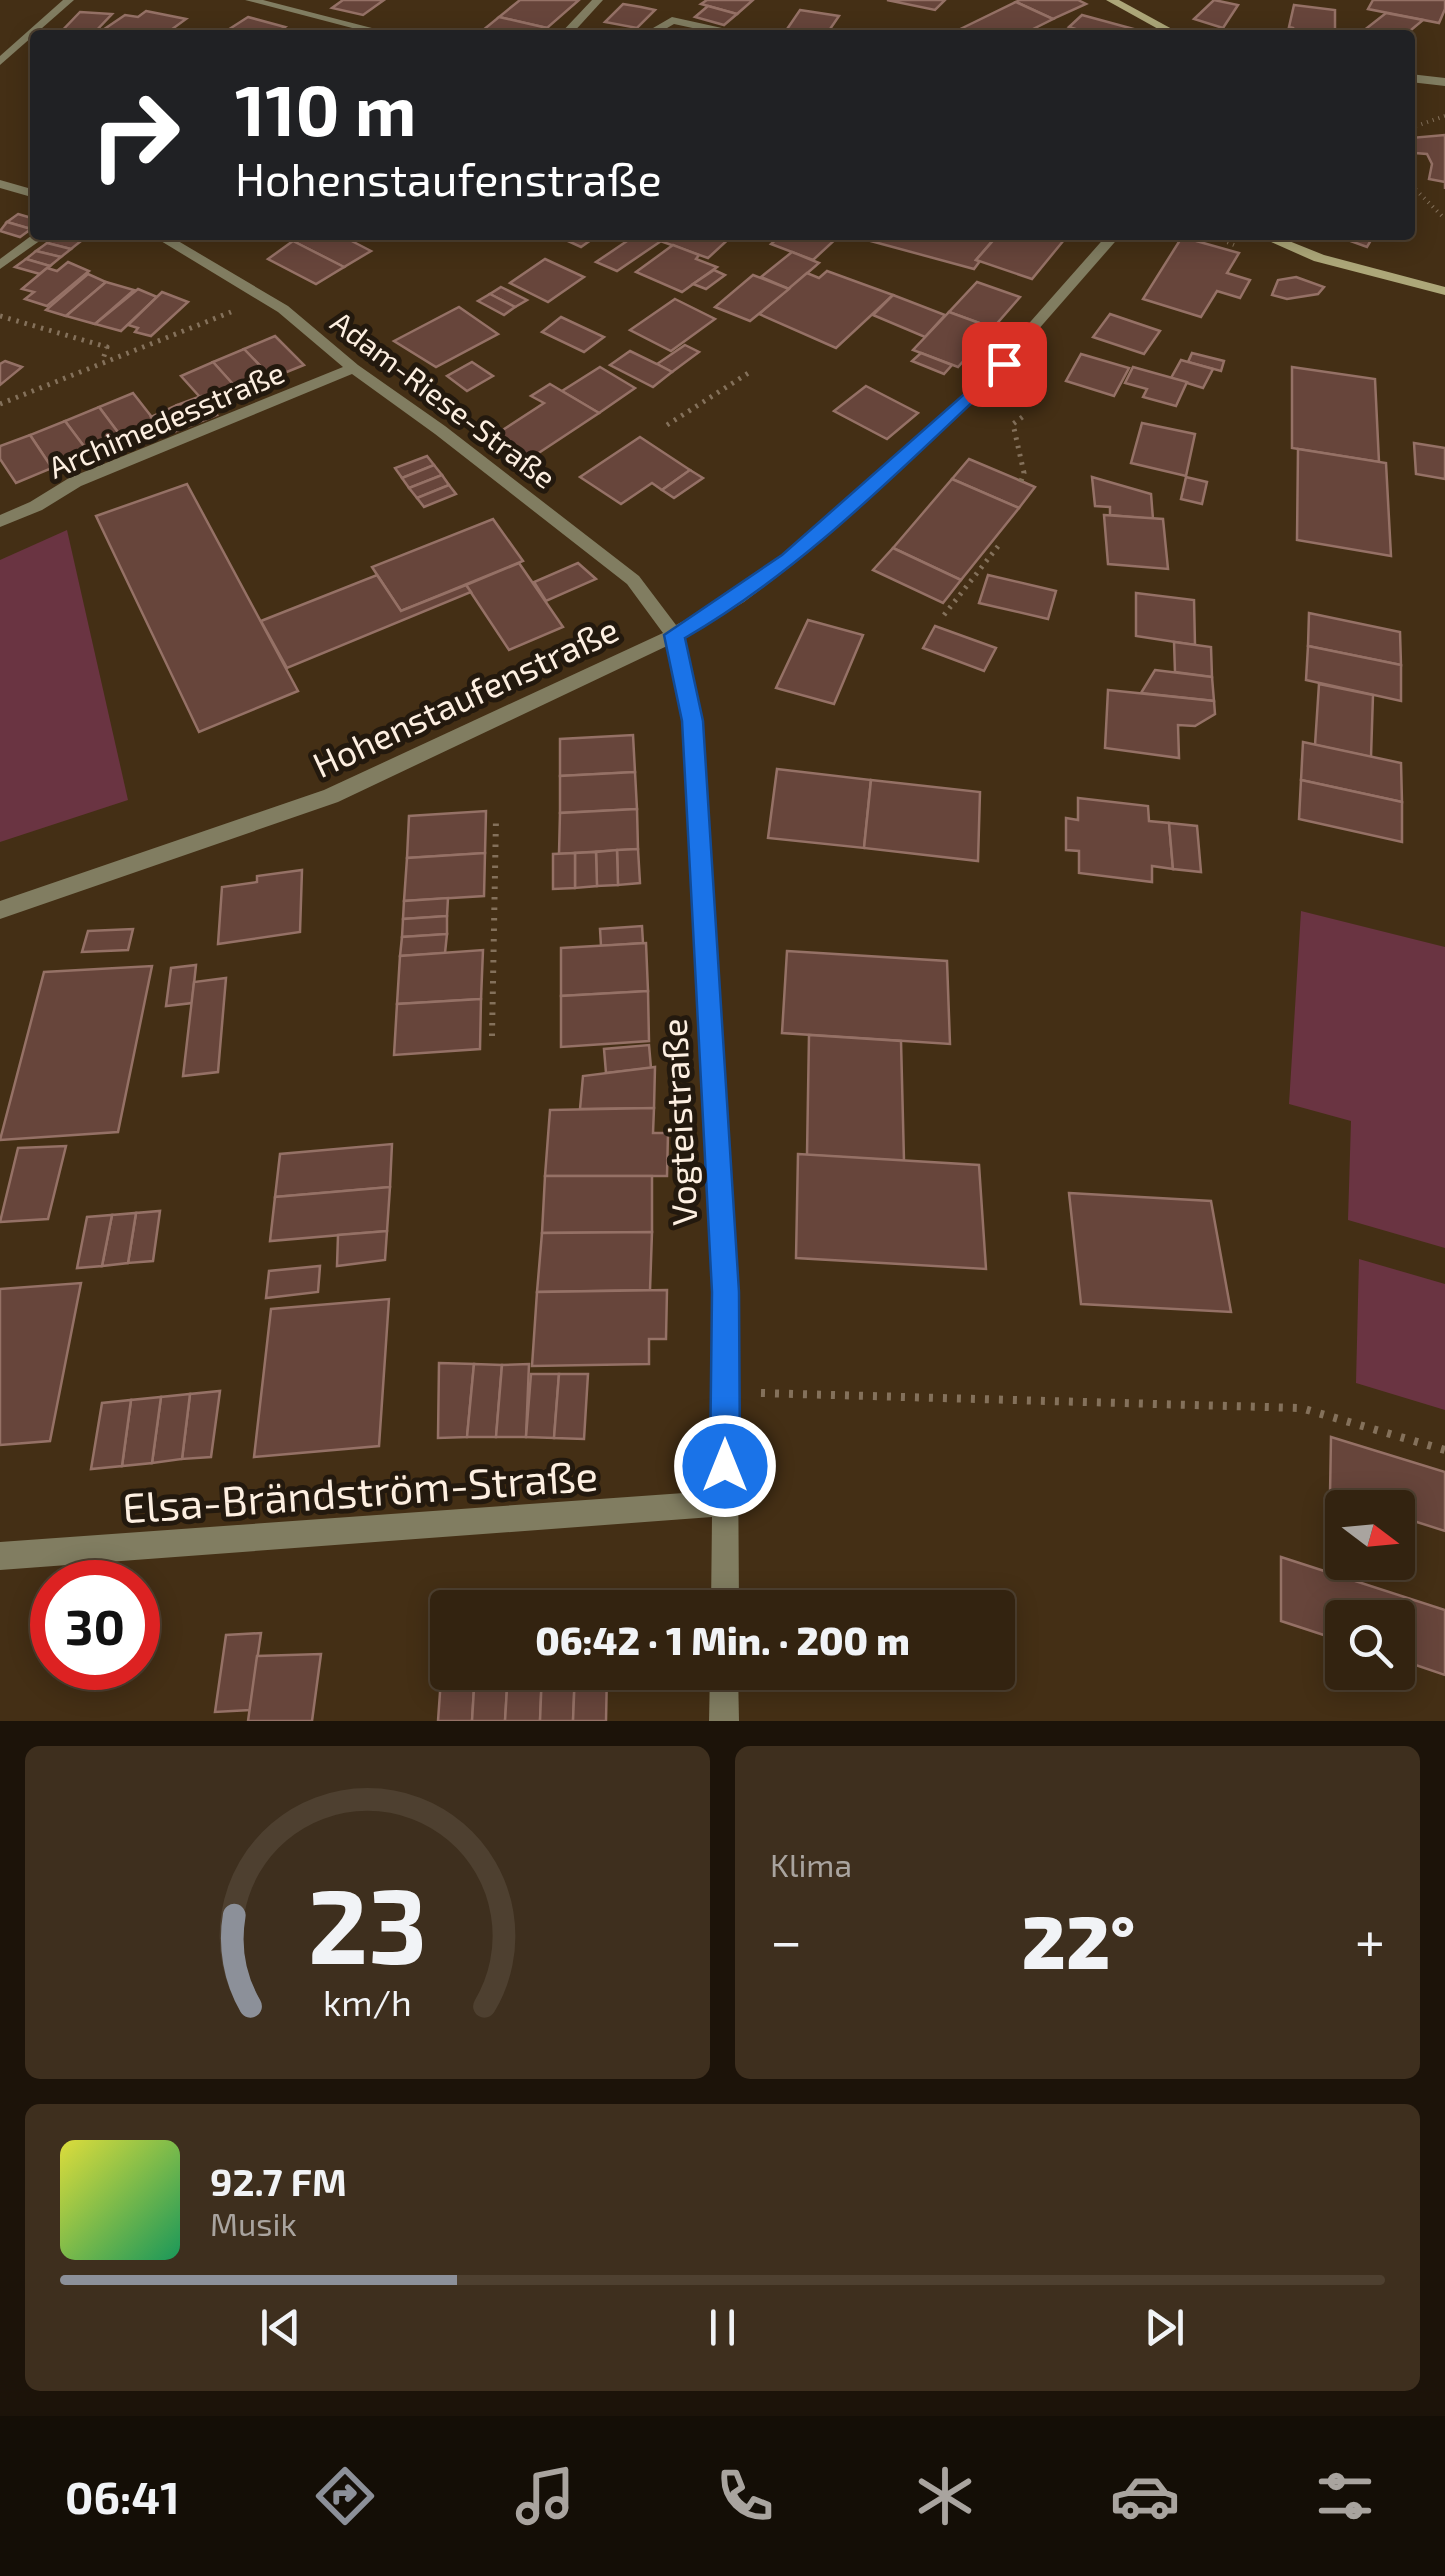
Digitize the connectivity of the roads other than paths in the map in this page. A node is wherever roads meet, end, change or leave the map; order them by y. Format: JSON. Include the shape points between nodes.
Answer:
{"nodes":[{"id":1,"x":69,"y":0,"type":"edge"},
{"id":2,"x":250,"y":0,"type":"edge"},
{"id":3,"x":598,"y":0,"type":"edge"},
{"id":4,"x":1111,"y":0,"type":"edge"},
{"id":5,"x":275,"y":2,"type":"edge"},
{"id":6,"x":36,"y":30,"type":"edge"},
{"id":7,"x":374,"y":30,"type":"edge"},
{"id":8,"x":570,"y":30,"type":"edge"},
{"id":9,"x":655,"y":30,"type":"edge"},
{"id":10,"x":718,"y":30,"type":"edge"},
{"id":11,"x":1168,"y":30,"type":"edge"},
{"id":12,"x":30,"y":35,"type":"edge"},
{"id":13,"x":0,"y":62,"type":"edge"},
{"id":14,"x":1415,"y":79,"type":"edge"},
{"id":15,"x":1445,"y":82,"type":"edge"},
{"id":16,"x":0,"y":184,"type":"edge"},
{"id":17,"x":30,"y":193,"type":"edge"},
{"id":18,"x":33,"y":240,"type":"edge"},
{"id":19,"x":167,"y":240,"type":"edge"},
{"id":20,"x":1110,"y":240,"type":"edge"},
{"id":21,"x":1274,"y":240,"type":"edge"},
{"id":22,"x":0,"y":265,"type":"edge"},
{"id":23,"x":1445,"y":291,"type":"edge"},
{"id":24,"x":353,"y":368,"type":"junction"},
{"id":25,"x":0,"y":521,"type":"edge"},
{"id":26,"x":674,"y":635,"type":"junction"},
{"id":27,"x":0,"y":910,"type":"edge"},
{"id":28,"x":725,"y":1503,"type":"junction"},
{"id":29,"x":0,"y":1556,"type":"edge"},
{"id":30,"x":724,"y":1590,"type":"edge"},
{"id":31,"x":724,"y":1690,"type":"edge"},
{"id":32,"x":724,"y":1721,"type":"edge"}],
"edges":[{"from":1,"to":6,"type":"street"},
{"from":2,"to":5,"type":"street"},
{"from":3,"to":8,"type":"street"},
{"from":4,"to":11,"type":"main road"},
{"from":5,"to":7,"type":"street"},
{"from":9,"to":10,"type":"street","via":[[672,20]]},
{"from":12,"to":13,"type":"street"},
{"from":14,"to":15,"type":"street"},
{"from":16,"to":17,"type":"street"},
{"from":18,"to":22,"type":"street"},
{"from":19,"to":24,"type":"street","name":"Adam-Riese-Straße","via":[[267,298]]},
{"from":20,"to":26,"type":"street","name":"Hohenstaufenstraße","via":[[976,392],[789,560]]},
{"from":21,"to":23,"type":"main road"},
{"from":24,"to":25,"type":"street","name":"Archimedesstraße","via":[[75,482]]},
{"from":24,"to":26,"type":"street","name":"Adam-Riese-Straße","via":[[633,580]]},
{"from":26,"to":27,"type":"street","name":"Hohenstaufenstraße","via":[[331,796]]},
{"from":26,"to":28,"type":"street","name":"Vogteistraße","via":[[692,721],[726,1292]]},
{"from":28,"to":29,"type":"street","name":"Elsa-Brändström-Straße"},
{"from":28,"to":30,"type":"street","name":"Vogteistraße"},
{"from":31,"to":32,"type":"street"}]}
